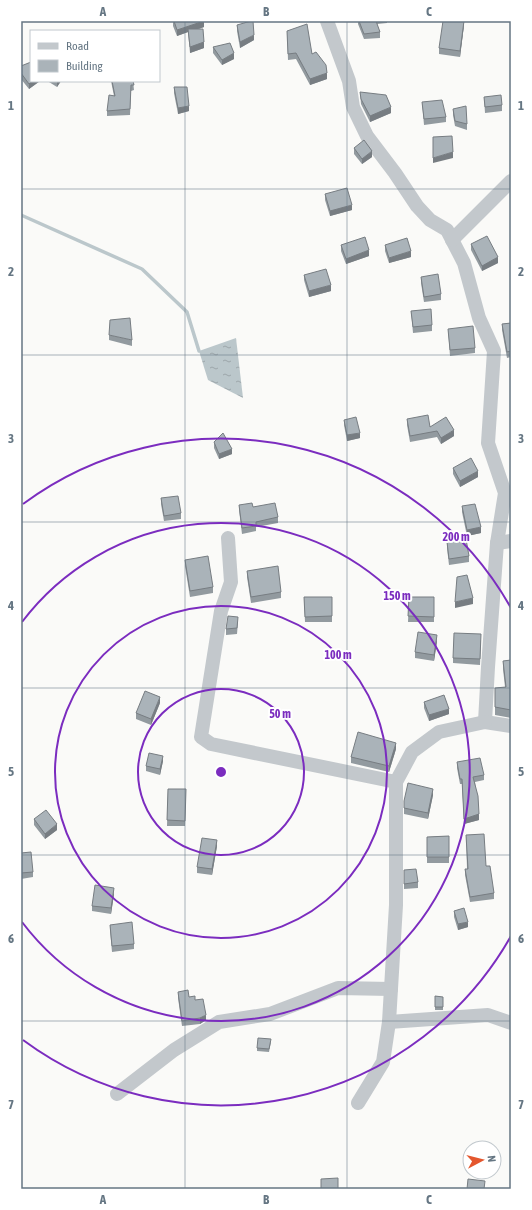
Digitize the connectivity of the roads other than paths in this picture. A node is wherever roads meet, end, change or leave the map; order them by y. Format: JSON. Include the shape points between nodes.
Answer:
{"nodes":[{"id":1,"x":327,"y":21,"type":"edge"},
{"id":2,"x":511,"y":180,"type":"edge"},
{"id":3,"x":452,"y":240,"type":"junction"},
{"id":4,"x":228,"y":538,"type":"dead end"},
{"id":5,"x":511,"y":541,"type":"edge"},
{"id":6,"x":497,"y":543,"type":"junction"},
{"id":7,"x":485,"y":722,"type":"junction"},
{"id":8,"x":511,"y":726,"type":"edge"},
{"id":9,"x":396,"y":782,"type":"junction"},
{"id":10,"x":391,"y":989,"type":"junction"},
{"id":11,"x":389,"y":1022,"type":"junction"},
{"id":12,"x":511,"y":1023,"type":"edge"},
{"id":13,"x":117,"y":1094,"type":"dead end"},
{"id":14,"x":358,"y":1103,"type":"dead end"}],
"edges":[{"from":1,"to":3,"type":"street","via":[[349,81],[353,107],[368,136],[417,206],[430,220],[447,230]]},
{"from":2,"to":3,"type":"street"},
{"from":3,"to":6,"type":"street","via":[[464,263],[480,318],[494,351],[488,443],[505,493]]},
{"from":4,"to":9,"type":"street","via":[[231,582],[221,612],[201,737],[211,744]]},
{"from":5,"to":6,"type":"street"},
{"from":6,"to":7,"type":"street"},
{"from":7,"to":8,"type":"street"},
{"from":7,"to":9,"type":"street","via":[[439,732],[412,752]]},
{"from":9,"to":10,"type":"street","via":[[396,905]]},
{"from":10,"to":11,"type":"street"},
{"from":10,"to":13,"type":"street","via":[[338,988],[270,1014],[219,1022],[174,1050]]},
{"from":11,"to":12,"type":"street","via":[[488,1015]]},
{"from":11,"to":14,"type":"street","via":[[383,1062]]}]}
